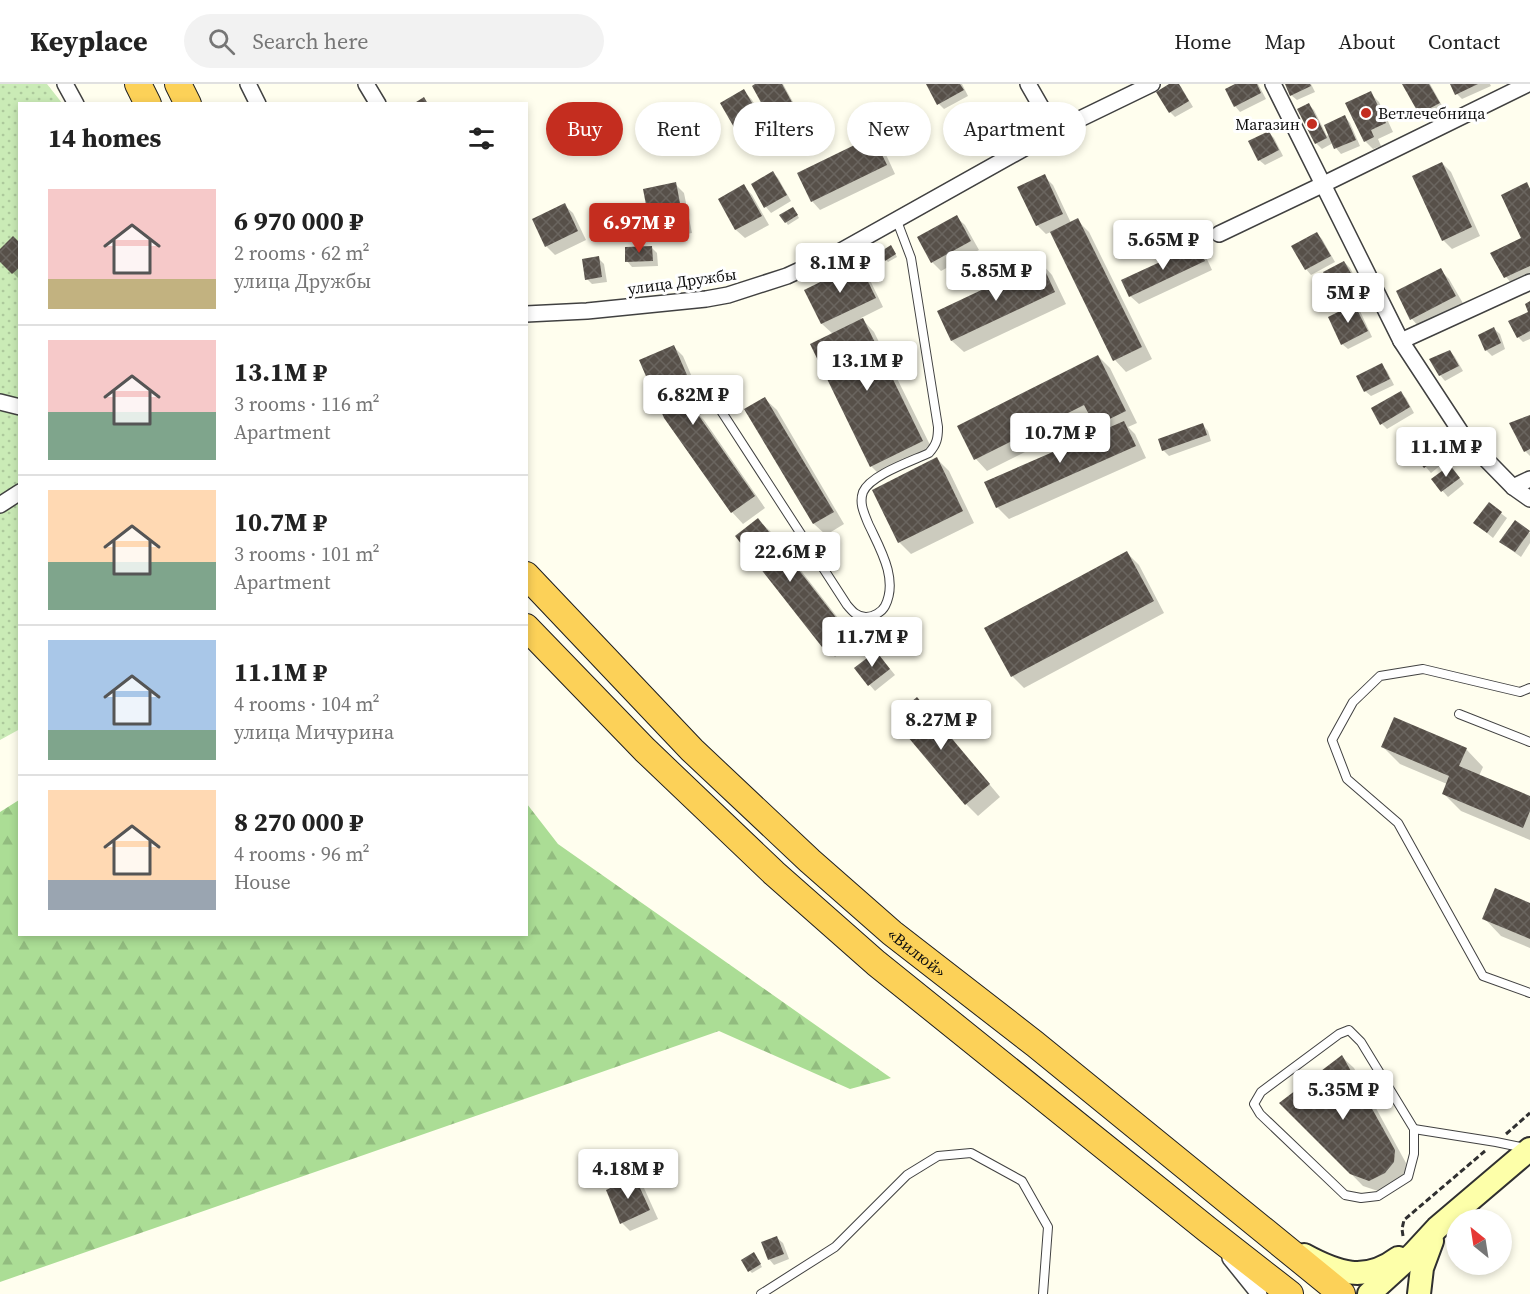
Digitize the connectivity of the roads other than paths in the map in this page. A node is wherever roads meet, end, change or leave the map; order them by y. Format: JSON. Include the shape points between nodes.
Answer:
{"nodes":[{"id":1,"x":65,"y":84,"type":"edge"},
{"id":2,"x":138,"y":84,"type":"edge"},
{"id":3,"x":178,"y":84,"type":"edge"},
{"id":4,"x":248,"y":84,"type":"edge"},
{"id":5,"x":366,"y":84,"type":"edge"},
{"id":6,"x":1028,"y":84,"type":"edge"},
{"id":7,"x":1152,"y":84,"type":"edge"},
{"id":8,"x":1273,"y":84,"type":"edge"},
{"id":9,"x":1528,"y":84,"type":"edge"},
{"id":10,"x":75,"y":102,"type":"edge"},
{"id":11,"x":147,"y":102,"type":"edge"},
{"id":12,"x":187,"y":102,"type":"edge"},
{"id":13,"x":257,"y":102,"type":"edge"},
{"id":14,"x":377,"y":102,"type":"edge"},
{"id":15,"x":1038,"y":102,"type":"edge"},
{"id":16,"x":1086,"y":116,"type":"edge"},
{"id":17,"x":1011,"y":156,"type":"edge"},
{"id":18,"x":1324,"y":184,"type":"junction"},
{"id":19,"x":897,"y":221,"type":"junction"},
{"id":20,"x":1218,"y":234,"type":"dead end"},
{"id":21,"x":1530,"y":282,"type":"edge"},
{"id":22,"x":528,"y":314,"type":"edge"},
{"id":23,"x":1401,"y":341,"type":"junction"},
{"id":24,"x":0,"y":402,"type":"edge"},
{"id":25,"x":716,"y":403,"type":"dead end"},
{"id":26,"x":18,"y":406,"type":"edge"},
{"id":27,"x":1530,"y":478,"type":"edge"},
{"id":28,"x":1514,"y":487,"type":"junction"},
{"id":29,"x":18,"y":493,"type":"edge"},
{"id":30,"x":1530,"y":499,"type":"edge"},
{"id":31,"x":0,"y":505,"type":"edge"},
{"id":32,"x":528,"y":577,"type":"edge"},
{"id":33,"x":528,"y":629,"type":"edge"},
{"id":34,"x":1530,"y":688,"type":"edge"},
{"id":35,"x":1459,"y":714,"type":"dead end"},
{"id":36,"x":1530,"y":742,"type":"edge"},
{"id":37,"x":1530,"y":993,"type":"edge"},
{"id":38,"x":1414,"y":1129,"type":"junction"},
{"id":39,"x":1530,"y":1149,"type":"edge"},
{"id":40,"x":1437,"y":1228,"type":"junction"},
{"id":41,"x":1208,"y":1230,"type":"junction"},
{"id":42,"x":1277,"y":1241,"type":"junction"},
{"id":43,"x":761,"y":1294,"type":"edge"},
{"id":44,"x":1043,"y":1294,"type":"edge"},
{"id":45,"x":1259,"y":1294,"type":"edge"},
{"id":46,"x":1290,"y":1294,"type":"edge"},
{"id":47,"x":1342,"y":1294,"type":"edge"},
{"id":48,"x":1369,"y":1294,"type":"edge"},
{"id":49,"x":1419,"y":1294,"type":"edge"}],
"edges":[{"from":1,"to":10,"type":"street"},
{"from":2,"to":11,"type":"highway"},
{"from":3,"to":12,"type":"highway"},
{"from":4,"to":13,"type":"street"},
{"from":5,"to":14,"type":"street"},
{"from":6,"to":15,"type":"street"},
{"from":7,"to":16,"type":"street","name":"улица Дружбы"},
{"from":8,"to":18,"type":"street"},
{"from":9,"to":18,"type":"street"},
{"from":17,"to":19,"type":"street","name":"улица Дружбы"},
{"from":18,"to":20,"type":"street"},
{"from":18,"to":23,"type":"street"},
{"from":19,"to":22,"type":"street","name":"улица Дружбы","via":[[787,276],[728,295]]},
{"from":19,"to":25,"type":"lane","via":[[911,258],[938,440],[929,453],[872,479],[861,498],[862,510],[889,570],[889,598],[883,610],[866,617],[855,614]]},
{"from":21,"to":23,"type":"street"},
{"from":23,"to":28,"type":"street","via":[[1464,437]]},
{"from":24,"to":26,"type":"street"},
{"from":27,"to":28,"type":"street"},
{"from":28,"to":30,"type":"street"},
{"from":29,"to":31,"type":"street"},
{"from":32,"to":42,"type":"highway","name":"«Вилюй»","via":[[692,750],[810,861],[892,933]]},
{"from":33,"to":41,"type":"highway","name":"«Вилюй»","via":[[645,750],[774,873],[876,963]]},
{"from":34,"to":37,"type":"lane","via":[[1520,692],[1423,669],[1380,676],[1353,702],[1332,740],[1347,779],[1398,823],[1483,976]]},
{"from":35,"to":36,"type":"lane"},
{"from":38,"to":38,"type":"lane","via":[[1361,1042],[1349,1030],[1261,1092],[1254,1104],[1345,1195],[1361,1198],[1378,1196],[1408,1177],[1414,1154]]},
{"from":38,"to":39,"type":"lane"},
{"from":39,"to":40,"type":"main road"},
{"from":40,"to":42,"type":"main road","via":[[1391,1263],[1377,1270],[1350,1274],[1323,1266]]},
{"from":40,"to":48,"type":"main road"},
{"from":40,"to":49,"type":"main road","via":[[1422,1268]]},
{"from":41,"to":45,"type":"street"},
{"from":41,"to":46,"type":"highway","name":"«Вилюй»"},
{"from":42,"to":47,"type":"highway","name":"«Вилюй»"},
{"from":43,"to":44,"type":"lane","via":[[835,1247],[907,1175],[938,1156],[971,1153],[1022,1181],[1048,1227]]}]}
